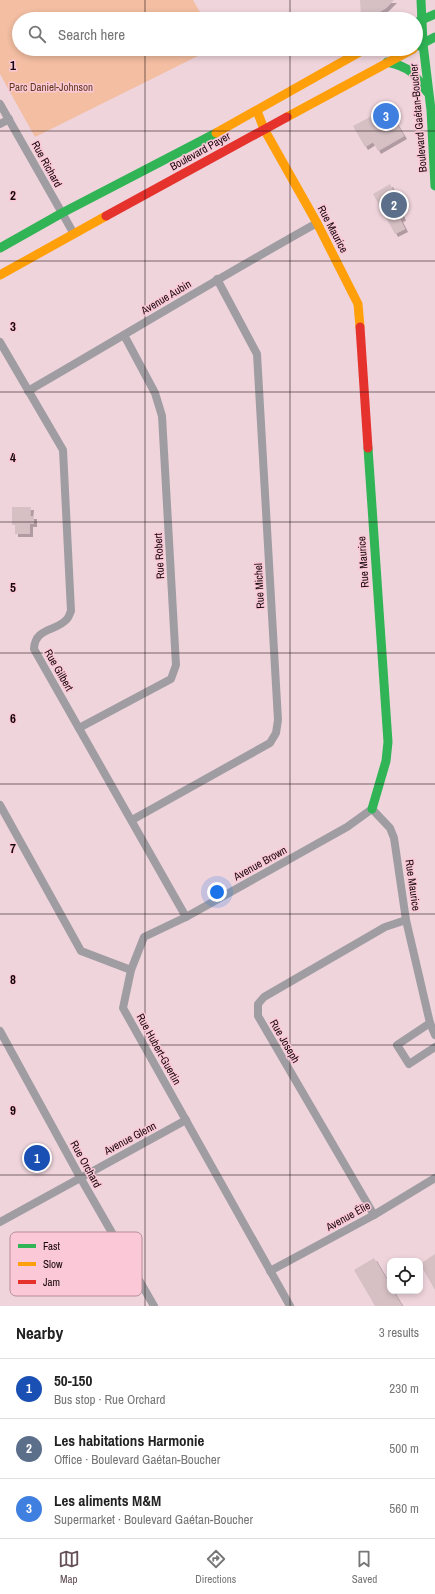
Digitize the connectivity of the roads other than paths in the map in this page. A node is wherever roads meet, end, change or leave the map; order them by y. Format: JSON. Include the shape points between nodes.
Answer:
{"nodes":[{"id":1,"x":421,"y":0,"type":"edge"},
{"id":2,"x":420,"y":12,"type":"edge"},
{"id":3,"x":435,"y":14,"type":"edge"},
{"id":4,"x":423,"y":19,"type":"edge"},
{"id":5,"x":435,"y":37,"type":"edge"},
{"id":6,"x":423,"y":43,"type":"edge"},
{"id":7,"x":353,"y":56,"type":"edge"},
{"id":8,"x":399,"y":56,"type":"edge"},
{"id":9,"x":422,"y":56,"type":"edge"},
{"id":10,"x":387,"y":62,"type":"junction"},
{"id":11,"x":429,"y":94,"type":"junction"},
{"id":12,"x":0,"y":104,"type":"edge"},
{"id":13,"x":257,"y":111,"type":"junction"},
{"id":14,"x":9,"y":119,"type":"junction"},
{"id":15,"x":0,"y":124,"type":"edge"},
{"id":16,"x":264,"y":129,"type":"junction"},
{"id":17,"x":435,"y":186,"type":"edge"},
{"id":18,"x":62,"y":213,"type":"junction"},
{"id":19,"x":317,"y":223,"type":"junction"},
{"id":20,"x":74,"y":234,"type":"junction"},
{"id":21,"x":0,"y":248,"type":"edge"},
{"id":22,"x":0,"y":275,"type":"edge"},
{"id":23,"x":217,"y":279,"type":"junction"},
{"id":24,"x":124,"y":335,"type":"junction"},
{"id":25,"x":0,"y":342,"type":"edge"},
{"id":26,"x":28,"y":391,"type":"junction"},
{"id":27,"x":79,"y":728,"type":"junction"},
{"id":28,"x":0,"y":805,"type":"edge"},
{"id":29,"x":372,"y":809,"type":"junction"},
{"id":30,"x":132,"y":820,"type":"junction"},
{"id":31,"x":186,"y":917,"type":"junction"},
{"id":32,"x":406,"y":920,"type":"junction"},
{"id":33,"x":131,"y":970,"type":"junction"},
{"id":34,"x":430,"y":1023,"type":"junction"},
{"id":35,"x":0,"y":1031,"type":"edge"},
{"id":36,"x":435,"y":1035,"type":"edge"},
{"id":37,"x":435,"y":1047,"type":"edge"},
{"id":38,"x":186,"y":1120,"type":"junction"},
{"id":39,"x":80,"y":1177,"type":"junction"},
{"id":40,"x":435,"y":1178,"type":"edge"},
{"id":41,"x":374,"y":1215,"type":"junction"},
{"id":42,"x":0,"y":1222,"type":"edge"},
{"id":43,"x":112,"y":1232,"type":"edge"},
{"id":44,"x":270,"y":1271,"type":"junction"},
{"id":45,"x":142,"y":1285,"type":"edge"},
{"id":46,"x":154,"y":1306,"type":"edge"},
{"id":47,"x":290,"y":1306,"type":"edge"}],
"edges":[{"from":1,"to":2,"type":"street","name":"Boulevard Gaétan-Boucher"},
{"from":3,"to":4,"type":"street"},
{"from":5,"to":6,"type":"street"},
{"from":7,"to":13,"type":"street","name":"Boulevard Payer"},
{"from":8,"to":10,"type":"street","name":"Boulevard Payer"},
{"from":9,"to":11,"type":"street","name":"Boulevard Gaétan-Boucher"},
{"from":10,"to":11,"type":"street","via":[[406,66]]},
{"from":10,"to":16,"type":"street","name":"Boulevard Payer"},
{"from":11,"to":17,"type":"street","name":"Boulevard Gaétan-Boucher"},
{"from":12,"to":14,"type":"street","name":"Rue Richard"},
{"from":13,"to":16,"type":"street","name":"Rue Maurice"},
{"from":13,"to":18,"type":"street","name":"Boulevard Payer"},
{"from":14,"to":15,"type":"street"},
{"from":14,"to":18,"type":"street","name":"Rue Richard"},
{"from":16,"to":19,"type":"street","name":"Rue Maurice"},
{"from":16,"to":20,"type":"street","name":"Boulevard Payer"},
{"from":18,"to":20,"type":"street","name":"Rue Richard"},
{"from":18,"to":21,"type":"street","name":"Boulevard Payer"},
{"from":19,"to":23,"type":"street","name":"Avenue Aubin"},
{"from":19,"to":29,"type":"street","name":"Rue Maurice","via":[[358,304],[388,742],[386,761]]},
{"from":20,"to":22,"type":"street","name":"Boulevard Payer"},
{"from":23,"to":24,"type":"street","name":"Avenue Aubin"},
{"from":23,"to":30,"type":"street","name":"Rue Michel","via":[[257,354],[278,720],[276,733],[270,743]]},
{"from":24,"to":26,"type":"street","name":"Avenue Aubin"},
{"from":24,"to":27,"type":"street","name":"Rue Robert","via":[[155,393],[162,416],[176,665],[171,679]]},
{"from":25,"to":26,"type":"street","name":"Rue Gilbert"},
{"from":26,"to":27,"type":"street","name":"Rue Gilbert","via":[[63,450],[71,611],[67,620],[39,635],[34,641],[34,649]]},
{"from":27,"to":30,"type":"street","name":"Rue Gilbert"},
{"from":28,"to":33,"type":"street","via":[[81,951]]},
{"from":29,"to":31,"type":"street","name":"Avenue Brown","via":[[347,827]]},
{"from":29,"to":32,"type":"street","name":"Rue Maurice","via":[[390,828],[394,838]]},
{"from":30,"to":31,"type":"street","name":"Rue Gilbert"},
{"from":31,"to":33,"type":"street","name":"Avenue Brown","via":[[144,937]]},
{"from":32,"to":34,"type":"street","name":"Rue Maurice"},
{"from":32,"to":41,"type":"street","name":"Rue Joseph","via":[[379,931],[264,996],[258,1004],[258,1016]]},
{"from":33,"to":38,"type":"street","name":"Rue Hubert-Guertin","via":[[123,1008]]},
{"from":34,"to":36,"type":"street","name":"Rue Maurice"},
{"from":34,"to":37,"type":"street","via":[[397,1045],[409,1064]]},
{"from":35,"to":39,"type":"street","name":"Rue Orchard"},
{"from":38,"to":39,"type":"street","name":"Avenue Glenn"},
{"from":38,"to":44,"type":"street","name":"Rue Hubert-Guertin"},
{"from":39,"to":42,"type":"street","name":"Avenue Glenn"},
{"from":39,"to":43,"type":"street","name":"Rue Orchard"},
{"from":40,"to":41,"type":"street","name":"Avenue Élie"},
{"from":41,"to":44,"type":"street","name":"Avenue Élie"},
{"from":44,"to":47,"type":"street","name":"Rue Hubert-Guertin"},
{"from":45,"to":46,"type":"street","name":"Rue Orchard"}]}
